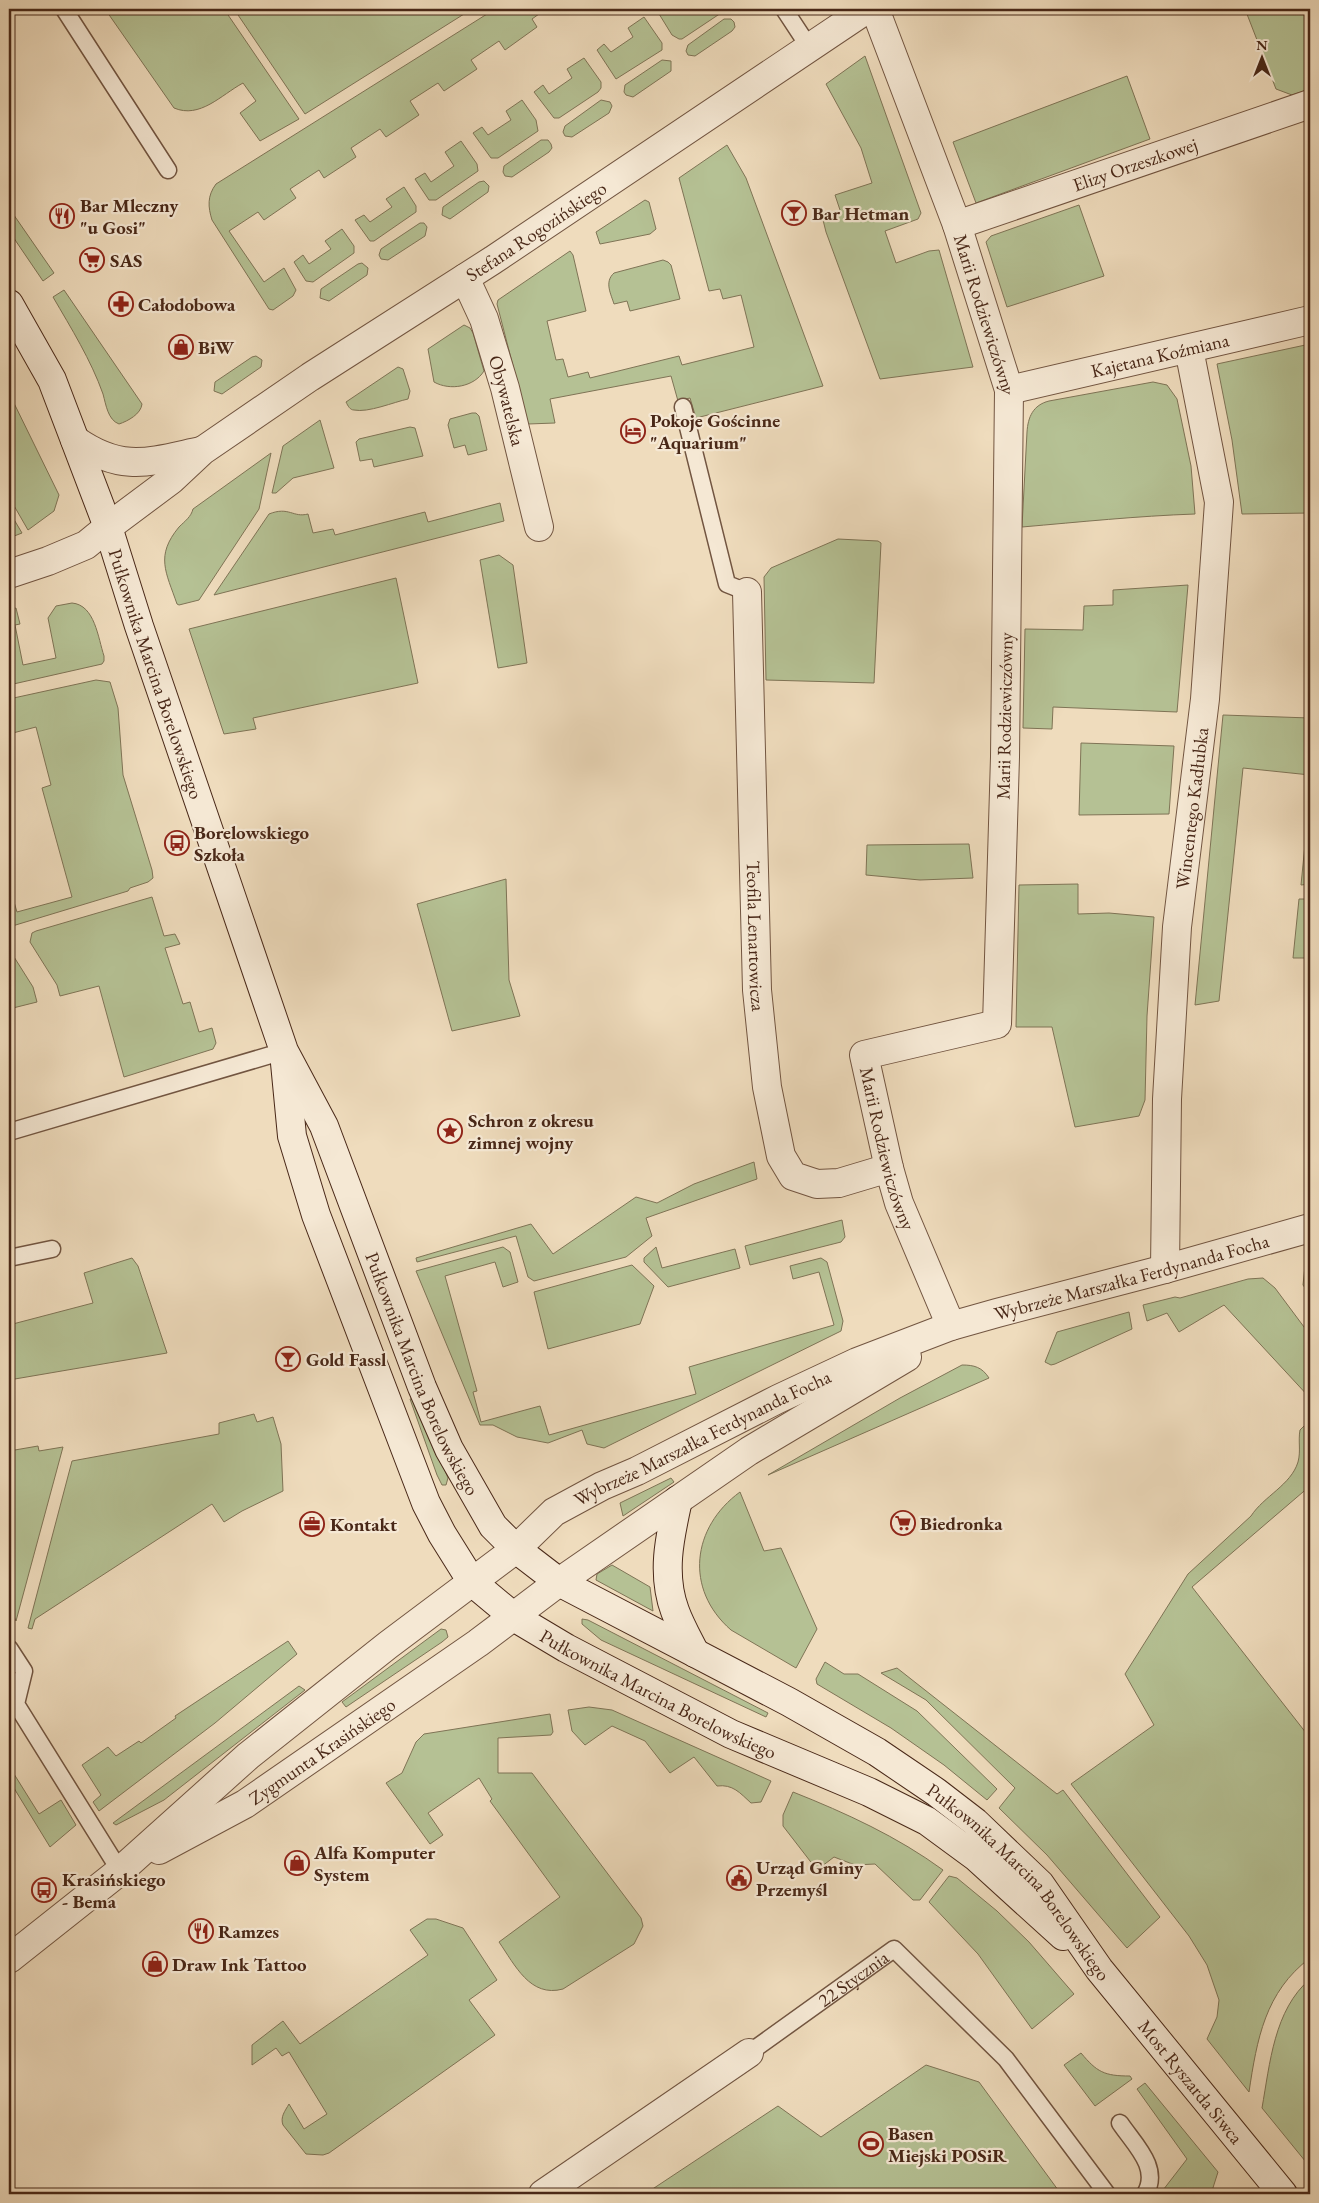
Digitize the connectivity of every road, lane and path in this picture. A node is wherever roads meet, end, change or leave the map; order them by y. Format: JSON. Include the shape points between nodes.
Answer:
{"nodes":[{"id":1,"x":64,"y":9,"type":"edge"},
{"id":2,"x":784,"y":9,"type":"edge"},
{"id":3,"x":867,"y":9,"type":"edge"},
{"id":4,"x":876,"y":9,"type":"edge"},
{"id":5,"x":809,"y":46,"type":"junction"},
{"id":6,"x":1310,"y":104,"type":"edge"},
{"id":7,"x":168,"y":170,"type":"dead end"},
{"id":8,"x":957,"y":224,"type":"junction"},
{"id":9,"x":465,"y":278,"type":"junction"},
{"id":10,"x":9,"y":304,"type":"edge"},
{"id":11,"x":1310,"y":320,"type":"edge"},
{"id":12,"x":1189,"y":349,"type":"junction"},
{"id":13,"x":1009,"y":390,"type":"junction"},
{"id":14,"x":683,"y":407,"type":"dead end"},
{"id":15,"x":75,"y":440,"type":"junction"},
{"id":16,"x":202,"y":451,"type":"junction"},
{"id":17,"x":108,"y":527,"type":"junction"},
{"id":18,"x":539,"y":527,"type":"dead end"},
{"id":19,"x":9,"y":574,"type":"edge"},
{"id":20,"x":747,"y":592,"type":"joint"},
{"id":21,"x":284,"y":1051,"type":"junction"},
{"id":22,"x":9,"y":1132,"type":"edge"},
{"id":23,"x":888,"y":1168,"type":"junction"},
{"id":24,"x":1310,"y":1228,"type":"edge"},
{"id":25,"x":52,"y":1249,"type":"dead end"},
{"id":26,"x":9,"y":1258,"type":"edge"},
{"id":27,"x":1165,"y":1269,"type":"junction"},
{"id":28,"x":951,"y":1326,"type":"junction"},
{"id":29,"x":678,"y":1500,"type":"junction"},
{"id":30,"x":516,"y":1549,"type":"junction"},
{"id":31,"x":472,"y":1582,"type":"junction"},
{"id":32,"x":559,"y":1582,"type":"junction"},
{"id":33,"x":514,"y":1617,"type":"junction"},
{"id":34,"x":9,"y":1648,"type":"edge"},
{"id":35,"x":694,"y":1653,"type":"junction"},
{"id":36,"x":120,"y":1871,"type":"junction"},
{"id":37,"x":9,"y":1959,"type":"edge"},
{"id":38,"x":1099,"y":1968,"type":"junction"},
{"id":39,"x":749,"y":2053,"type":"joint"},
{"id":40,"x":1120,"y":2123,"type":"dead end"},
{"id":41,"x":543,"y":2194,"type":"edge"},
{"id":42,"x":1107,"y":2194,"type":"edge"},
{"id":43,"x":1145,"y":2194,"type":"edge"},
{"id":44,"x":1283,"y":2194,"type":"edge"}],
"edges":[{"from":1,"to":7,"type":"lane"},
{"from":2,"to":5,"type":"lane"},
{"from":3,"to":5,"type":"street","name":"Stefana Rogozińskiego"},
{"from":4,"to":8,"type":"street","name":"Marii Rodziewiczówny"},
{"from":5,"to":9,"type":"street","name":"Stefana Rogozińskiego"},
{"from":6,"to":8,"type":"street","name":"Elizy Orzeszkowej"},
{"from":8,"to":13,"type":"street","name":"Marii Rodziewiczówny"},
{"from":9,"to":16,"type":"street","name":"Stefana Rogozińskiego"},
{"from":9,"to":18,"type":"street","name":"Obywatelska","via":[[484,319],[505,388]]},
{"from":10,"to":15,"type":"street","name":"Pułkownika Marcina Borelowskiego","via":[[52,380]]},
{"from":11,"to":12,"type":"street","name":"Kajetana Koźmiana"},
{"from":12,"to":13,"type":"street","name":"Kajetana Koźmiana"},
{"from":12,"to":27,"type":"street","name":"Wincentego Kadłubka","via":[[1220,502],[1205,698],[1177,927],[1167,1099]]},
{"from":13,"to":23,"type":"street","name":"Marii Rodziewiczówny","via":[[1005,757],[997,1024],[864,1055]]},
{"from":14,"to":20,"type":"lane","via":[[727,584]]},
{"from":15,"to":16,"type":"street","name":"Stefana Rogozińskiego","via":[[108,458],[139,464]]},
{"from":15,"to":17,"type":"street","name":"Pułkownika Marcina Borelowskiego"},
{"from":16,"to":17,"type":"street","name":"Stefana Rogozińskiego","via":[[171,480]]},
{"from":17,"to":19,"type":"street","name":"Stefana Rogozińskiego","via":[[86,545]]},
{"from":17,"to":21,"type":"street","name":"Pułkownika Marcina Borelowskiego"},
{"from":20,"to":23,"type":"street","name":"Teofila Lenartowicza","via":[[756,990],[767,1087],[781,1156],[793,1176],[816,1184],[838,1183]]},
{"from":21,"to":22,"type":"lane"},
{"from":21,"to":30,"type":"street","name":"Pułkownika Marcina Borelowskiego","via":[[324,1126],[422,1387],[449,1449],[493,1526]]},
{"from":21,"to":31,"type":"street","name":"Pułkownika Marcina Borelowskiego","via":[[292,1136],[316,1215],[426,1503]]},
{"from":23,"to":28,"type":"street","name":"Marii Rodziewiczówny","via":[[899,1204]]},
{"from":24,"to":27,"type":"street","name":"Wybrzeże Marszałka Ferdynanda Focha"},
{"from":25,"to":26,"type":"lane"},
{"from":27,"to":28,"type":"street","name":"Wybrzeże Marszałka Ferdynanda Focha"},
{"from":28,"to":29,"type":"street","name":"Wybrzeże Marszałka Ferdynanda Focha","via":[[901,1360],[749,1451]]},
{"from":28,"to":30,"type":"street","name":"Wybrzeże Marszałka Ferdynanda Focha","via":[[857,1362],[602,1486],[554,1512]]},
{"from":29,"to":32,"type":"street","name":"Wybrzeże Marszałka Ferdynanda Focha"},
{"from":29,"to":35,"type":"street","via":[[667,1559],[668,1577],[674,1610]]},
{"from":30,"to":31,"type":"street","name":"Wybrzeże Marszałka Ferdynanda Focha"},
{"from":30,"to":32,"type":"street","name":"Pułkownika Marcina Borelowskiego"},
{"from":31,"to":33,"type":"street","name":"Pułkownika Marcina Borelowskiego"},
{"from":31,"to":36,"type":"street","name":"Zygmunta Krasińskiego","via":[[248,1756]]},
{"from":32,"to":33,"type":"street","name":"Wybrzeże Marszałka Ferdynanda Focha"},
{"from":32,"to":35,"type":"street","name":"Pułkownika Marcina Borelowskiego"},
{"from":33,"to":36,"type":"street","name":"Zygmunta Krasińskiego","via":[[245,1804]]},
{"from":33,"to":38,"type":"street","name":"Pułkownika Marcina Borelowskiego","via":[[566,1648],[731,1734],[868,1792],[927,1822],[976,1857]]},
{"from":34,"to":36,"type":"lane","via":[[24,1671],[16,1704]]},
{"from":35,"to":38,"type":"street","name":"Pułkownika Marcina Borelowskiego","via":[[877,1752],[975,1822],[1040,1884]]},
{"from":36,"to":37,"type":"street","name":"Zygmunta Krasińskiego"},
{"from":38,"to":44,"type":"street","name":"Most Ryszarda Siwca"},
{"from":39,"to":41,"type":"street","name":"22 Stycznia"},
{"from":39,"to":42,"type":"lane","name":"22 Stycznia","via":[[894,1949],[1006,2059]]},
{"from":40,"to":43,"type":"lane","via":[[1148,2163],[1150,2182]]}]}
